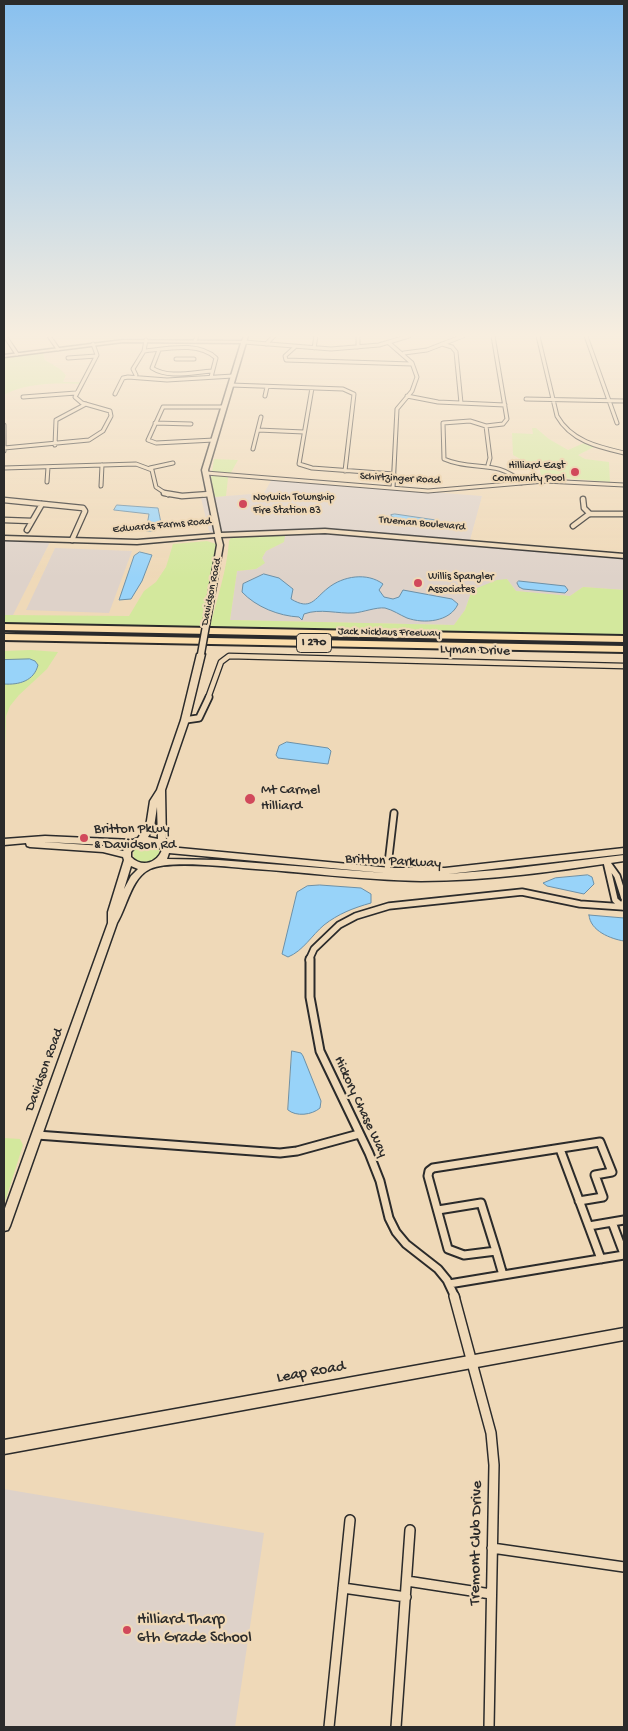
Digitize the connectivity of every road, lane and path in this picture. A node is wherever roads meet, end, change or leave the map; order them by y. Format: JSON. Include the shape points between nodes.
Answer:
{"nodes":[{"id":1,"x":261,"y":416,"type":"dead end"},
{"id":2,"x":62,"y":417,"type":"edge"},
{"id":3,"x":110,"y":417,"type":"edge"},
{"id":4,"x":157,"y":417,"type":"edge"},
{"id":5,"x":221,"y":417,"type":"edge"},
{"id":6,"x":307,"y":417,"type":"edge"},
{"id":7,"x":351,"y":417,"type":"edge"},
{"id":8,"x":396,"y":417,"type":"edge"},
{"id":9,"x":506,"y":417,"type":"edge"},
{"id":10,"x":558,"y":417,"type":"edge"},
{"id":11,"x":614,"y":417,"type":"edge"},
{"id":12,"x":155,"y":423,"type":"junction"},
{"id":13,"x":617,"y":423,"type":"dead end"},
{"id":14,"x":191,"y":424,"type":"dead end"},
{"id":15,"x":4,"y":425,"type":"edge"},
{"id":16,"x":486,"y":426,"type":"junction"},
{"id":17,"x":258,"y":430,"type":"junction"},
{"id":18,"x":304,"y":432,"type":"junction"},
{"id":19,"x":214,"y":440,"type":"junction"},
{"id":20,"x":55,"y":445,"type":"junction"},
{"id":21,"x":253,"y":449,"type":"dead end"},
{"id":22,"x":4,"y":450,"type":"edge"},
{"id":23,"x":624,"y":453,"type":"edge"},
{"id":24,"x":173,"y":463,"type":"dead end"},
{"id":25,"x":488,"y":464,"type":"junction"},
{"id":26,"x":102,"y":465,"type":"junction"},
{"id":27,"x":48,"y":467,"type":"junction"},
{"id":28,"x":4,"y":468,"type":"edge"},
{"id":29,"x":150,"y":468,"type":"junction"},
{"id":30,"x":345,"y":471,"type":"junction"},
{"id":31,"x":206,"y":473,"type":"junction"},
{"id":32,"x":394,"y":474,"type":"junction"},
{"id":33,"x":47,"y":482,"type":"dead end"},
{"id":34,"x":522,"y":483,"type":"junction"},
{"id":35,"x":624,"y":485,"type":"edge"},
{"id":36,"x":101,"y":486,"type":"dead end"},
{"id":37,"x":394,"y":488,"type":"junction"},
{"id":38,"x":210,"y":494,"type":"junction"},
{"id":39,"x":583,"y":499,"type":"dead end"},
{"id":40,"x":4,"y":500,"type":"edge"},
{"id":41,"x":42,"y":504,"type":"junction"},
{"id":42,"x":590,"y":514,"type":"junction"},
{"id":43,"x":624,"y":514,"type":"edge"},
{"id":44,"x":4,"y":520,"type":"edge"},
{"id":45,"x":32,"y":521,"type":"junction"},
{"id":46,"x":573,"y":526,"type":"dead end"},
{"id":47,"x":27,"y":530,"type":"dead end"},
{"id":48,"x":219,"y":533,"type":"junction"},
{"id":49,"x":4,"y":537,"type":"edge"},
{"id":50,"x":72,"y":540,"type":"junction"},
{"id":51,"x":624,"y":554,"type":"edge"},
{"id":52,"x":4,"y":627,"type":"edge"},
{"id":53,"x":4,"y":637,"type":"edge"},
{"id":54,"x":624,"y":639,"type":"edge"},
{"id":55,"x":624,"y":649,"type":"edge"},
{"id":56,"x":624,"y":666,"type":"edge"},
{"id":57,"x":185,"y":720,"type":"junction"},
{"id":58,"x":161,"y":790,"type":"junction"},
{"id":59,"x":394,"y":813,"type":"dead end"},
{"id":60,"x":4,"y":842,"type":"edge"},
{"id":61,"x":20,"y":842,"type":"junction"},
{"id":62,"x":137,"y":842,"type":"junction"},
{"id":63,"x":164,"y":847,"type":"junction"},
{"id":64,"x":624,"y":851,"type":"edge"},
{"id":65,"x":605,"y":857,"type":"junction"},
{"id":66,"x":127,"y":858,"type":"junction"},
{"id":67,"x":624,"y":858,"type":"edge"},
{"id":68,"x":159,"y":862,"type":"junction"},
{"id":69,"x":147,"y":866,"type":"junction"},
{"id":70,"x":387,"y":874,"type":"junction"},
{"id":71,"x":624,"y":898,"type":"edge"},
{"id":72,"x":624,"y":905,"type":"edge"},
{"id":73,"x":113,"y":924,"type":"junction"},
{"id":74,"x":359,"y":1134,"type":"junction"},
{"id":75,"x":37,"y":1135,"type":"junction"},
{"id":76,"x":560,"y":1150,"type":"junction"},
{"id":77,"x":578,"y":1201,"type":"junction"},
{"id":78,"x":438,"y":1210,"type":"junction"},
{"id":79,"x":624,"y":1220,"type":"edge"},
{"id":80,"x":612,"y":1222,"type":"junction"},
{"id":81,"x":4,"y":1226,"type":"edge"},
{"id":82,"x":588,"y":1226,"type":"junction"},
{"id":83,"x":496,"y":1252,"type":"junction"},
{"id":84,"x":624,"y":1254,"type":"edge"},
{"id":85,"x":601,"y":1258,"type":"junction"},
{"id":86,"x":503,"y":1275,"type":"junction"},
{"id":87,"x":449,"y":1284,"type":"junction"},
{"id":88,"x":624,"y":1334,"type":"edge"},
{"id":89,"x":471,"y":1362,"type":"junction"},
{"id":90,"x":4,"y":1447,"type":"edge"},
{"id":91,"x":350,"y":1520,"type":"dead end"},
{"id":92,"x":410,"y":1530,"type":"dead end"},
{"id":93,"x":492,"y":1548,"type":"junction"},
{"id":94,"x":624,"y":1567,"type":"edge"},
{"id":95,"x":407,"y":1581,"type":"junction"},
{"id":96,"x":343,"y":1588,"type":"junction"},
{"id":97,"x":491,"y":1594,"type":"junction"},
{"id":98,"x":406,"y":1597,"type":"junction"},
{"id":99,"x":329,"y":1727,"type":"edge"},
{"id":100,"x":396,"y":1727,"type":"edge"},
{"id":101,"x":489,"y":1727,"type":"edge"}],
"edges":[{"from":1,"to":17,"type":"street"},
{"from":2,"to":20,"type":"street","via":[[56,420]]},
{"from":3,"to":20,"type":"street","via":[[101,434],[89,440]]},
{"from":4,"to":12,"type":"street"},
{"from":5,"to":19,"type":"main road","name":"Davidson Road"},
{"from":6,"to":18,"type":"street"},
{"from":7,"to":30,"type":"street"},
{"from":8,"to":32,"type":"street"},
{"from":9,"to":16,"type":"street","via":[[506,422]]},
{"from":10,"to":23,"type":"street","via":[[572,434],[596,446]]},
{"from":11,"to":13,"type":"street"},
{"from":12,"to":14,"type":"street"},
{"from":12,"to":19,"type":"street","via":[[148,438],[153,442]]},
{"from":15,"to":22,"type":"street"},
{"from":16,"to":25,"type":"street"},
{"from":16,"to":25,"type":"street","via":[[476,422],[445,422],[442,425],[442,456],[450,462]]},
{"from":17,"to":18,"type":"street"},
{"from":17,"to":21,"type":"street"},
{"from":18,"to":30,"type":"street","via":[[299,460],[302,466]]},
{"from":19,"to":31,"type":"main road","name":"Davidson Road"},
{"from":20,"to":22,"type":"street"},
{"from":24,"to":29,"type":"street"},
{"from":25,"to":34,"type":"street","via":[[509,471]]},
{"from":26,"to":27,"type":"street"},
{"from":26,"to":29,"type":"street","via":[[132,464]]},
{"from":26,"to":36,"type":"street"},
{"from":27,"to":28,"type":"street"},
{"from":27,"to":33,"type":"street"},
{"from":29,"to":38,"type":"street","via":[[156,487],[162,492],[182,496]]},
{"from":30,"to":32,"type":"street"},
{"from":31,"to":37,"type":"street","name":"Schirtzinger Road"},
{"from":31,"to":38,"type":"main road","name":"Davidson Road"},
{"from":32,"to":37,"type":"street"},
{"from":34,"to":35,"type":"street","name":"Schirtzinger Road","via":[[571,481]]},
{"from":34,"to":37,"type":"street","name":"Schirtzinger Road","via":[[433,491]]},
{"from":38,"to":48,"type":"main road","name":"Davidson Road"},
{"from":39,"to":42,"type":"street","via":[[584,508]]},
{"from":40,"to":41,"type":"street"},
{"from":41,"to":45,"type":"street"},
{"from":41,"to":50,"type":"street","via":[[83,508],[85,511]]},
{"from":42,"to":43,"type":"street"},
{"from":42,"to":46,"type":"street"},
{"from":44,"to":45,"type":"street"},
{"from":45,"to":47,"type":"street"},
{"from":48,"to":50,"type":"main road","name":"Edwards Farms Road","via":[[137,542]]},
{"from":48,"to":51,"type":"main road","name":"Trueman Boulevard","via":[[341,532]]},
{"from":48,"to":57,"type":"main road","name":"Davidson Road","bridge":true,"via":[[219,560]]},
{"from":49,"to":50,"type":"main road","name":"Edwards Farms Road"},
{"from":52,"to":54,"type":"highway","name":"Jack Nicklaus Freeway","number":"I 270"},
{"from":53,"to":55,"type":"highway","name":"Jack Nicklaus Freeway","number":"I 270"},
{"from":56,"to":57,"type":"street","name":"Lyman Drive","via":[[229,656],[221,662],[203,713],[199,718]]},
{"from":57,"to":58,"type":"main road","name":"Davidson Road"},
{"from":58,"to":62,"type":"main road","name":"Davidson Road","via":[[154,801],[150,827]]},
{"from":58,"to":63,"type":"main road","name":"Davidson Road"},
{"from":59,"to":70,"type":"street"},
{"from":60,"to":61,"type":"main road"},
{"from":61,"to":62,"type":"main road","via":[[45,839]]},
{"from":61,"to":66,"type":"main road","via":[[103,849]]},
{"from":62,"to":63,"type":"main road","via":[[150,840]]},
{"from":62,"to":66,"type":"main road","via":[[127,851]]},
{"from":63,"to":68,"type":"main road","via":[[166,854]]},
{"from":63,"to":70,"type":"main road","name":"Britton Parkway"},
{"from":64,"to":65,"type":"main road","name":"Britton Parkway"},
{"from":65,"to":67,"type":"main road","name":"Britton Parkway"},
{"from":65,"to":70,"type":"main road","name":"Britton Parkway","via":[[446,879]]},
{"from":65,"to":71,"type":"street","via":[[617,876]]},
{"from":65,"to":72,"type":"street","name":"Hickory Chase Way","via":[[615,900]]},
{"from":66,"to":69,"type":"main road","via":[[136,866]]},
{"from":66,"to":73,"type":"main road","name":"Davidson Road"},
{"from":68,"to":69,"type":"main road"},
{"from":68,"to":70,"type":"main road","name":"Britton Parkway","via":[[219,861]]},
{"from":69,"to":73,"type":"main road","name":"Davidson Road","via":[[130,882],[121,911]]},
{"from":72,"to":74,"type":"street","name":"Hickory Chase Way","via":[[580,904],[522,892],[389,906],[356,916],[329,933],[314,949],[309,961],[310,997],[320,1051]]},
{"from":73,"to":75,"type":"main road","name":"Davidson Road"},
{"from":74,"to":75,"type":"street","via":[[280,1153]]},
{"from":74,"to":87,"type":"street","name":"Hickory Chase Way","via":[[380,1181],[396,1232],[438,1269]]},
{"from":75,"to":81,"type":"main road","name":"Davidson Road"},
{"from":76,"to":77,"type":"street"},
{"from":76,"to":77,"type":"street","via":[[600,1142],[612,1172],[595,1175],[603,1197]]},
{"from":76,"to":78,"type":"street","via":[[433,1168],[428,1176]]},
{"from":77,"to":82,"type":"street"},
{"from":78,"to":83,"type":"street","via":[[452,1254]]},
{"from":78,"to":83,"type":"street","via":[[481,1203]]},
{"from":79,"to":80,"type":"street"},
{"from":80,"to":82,"type":"street"},
{"from":80,"to":84,"type":"street"},
{"from":82,"to":85,"type":"street"},
{"from":83,"to":86,"type":"street"},
{"from":84,"to":85,"type":"street"},
{"from":85,"to":86,"type":"street"},
{"from":86,"to":87,"type":"street"},
{"from":87,"to":89,"type":"street","name":"Hickory Chase Way","via":[[462,1318]]},
{"from":88,"to":89,"type":"street","name":"Leap Road"},
{"from":89,"to":90,"type":"main road","name":"Leap Road"},
{"from":89,"to":93,"type":"street","name":"Tremont Club Drive","via":[[494,1446]]},
{"from":91,"to":96,"type":"street"},
{"from":92,"to":95,"type":"street"},
{"from":93,"to":94,"type":"street"},
{"from":93,"to":97,"type":"street","name":"Tremont Club Drive"},
{"from":95,"to":97,"type":"street"},
{"from":95,"to":98,"type":"street"},
{"from":96,"to":98,"type":"street"},
{"from":96,"to":99,"type":"street"},
{"from":97,"to":101,"type":"street","name":"Tremont Club Drive"},
{"from":98,"to":100,"type":"street"}]}
